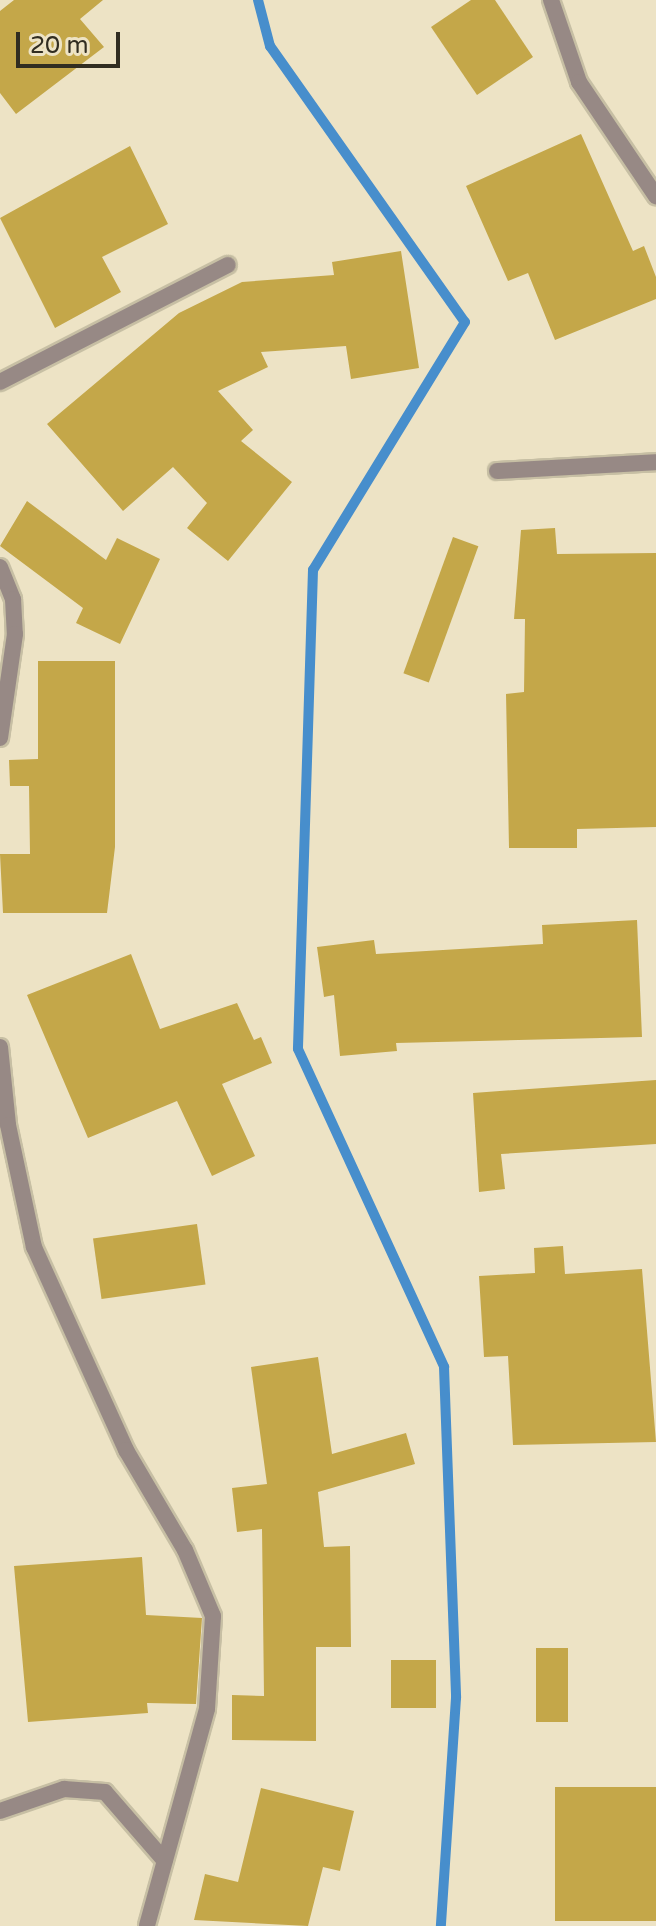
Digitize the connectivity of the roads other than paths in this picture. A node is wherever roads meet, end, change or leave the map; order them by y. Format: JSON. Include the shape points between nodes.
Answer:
{"nodes":[{"id":1,"x":551,"y":0,"type":"edge"},
{"id":2,"x":656,"y":196,"type":"edge"},
{"id":3,"x":228,"y":265,"type":"dead end"},
{"id":4,"x":0,"y":382,"type":"edge"},
{"id":5,"x":656,"y":462,"type":"edge"},
{"id":6,"x":497,"y":471,"type":"dead end"},
{"id":7,"x":0,"y":567,"type":"edge"},
{"id":8,"x":0,"y":738,"type":"edge"},
{"id":9,"x":0,"y":1047,"type":"edge"},
{"id":10,"x":0,"y":1811,"type":"edge"},
{"id":11,"x":165,"y":1861,"type":"junction"},
{"id":12,"x":147,"y":1926,"type":"edge"}],
"edges":[{"from":1,"to":2,"type":"street","via":[[579,82]]},
{"from":3,"to":4,"type":"street"},
{"from":5,"to":6,"type":"street"},
{"from":7,"to":8,"type":"street","via":[[13,599],[15,634]]},
{"from":9,"to":11,"type":"street","via":[[8,1125],[34,1247],[126,1450],[185,1550],[213,1616],[207,1709]]},
{"from":10,"to":11,"type":"street","via":[[64,1789],[105,1792]]},
{"from":11,"to":12,"type":"street"}]}
